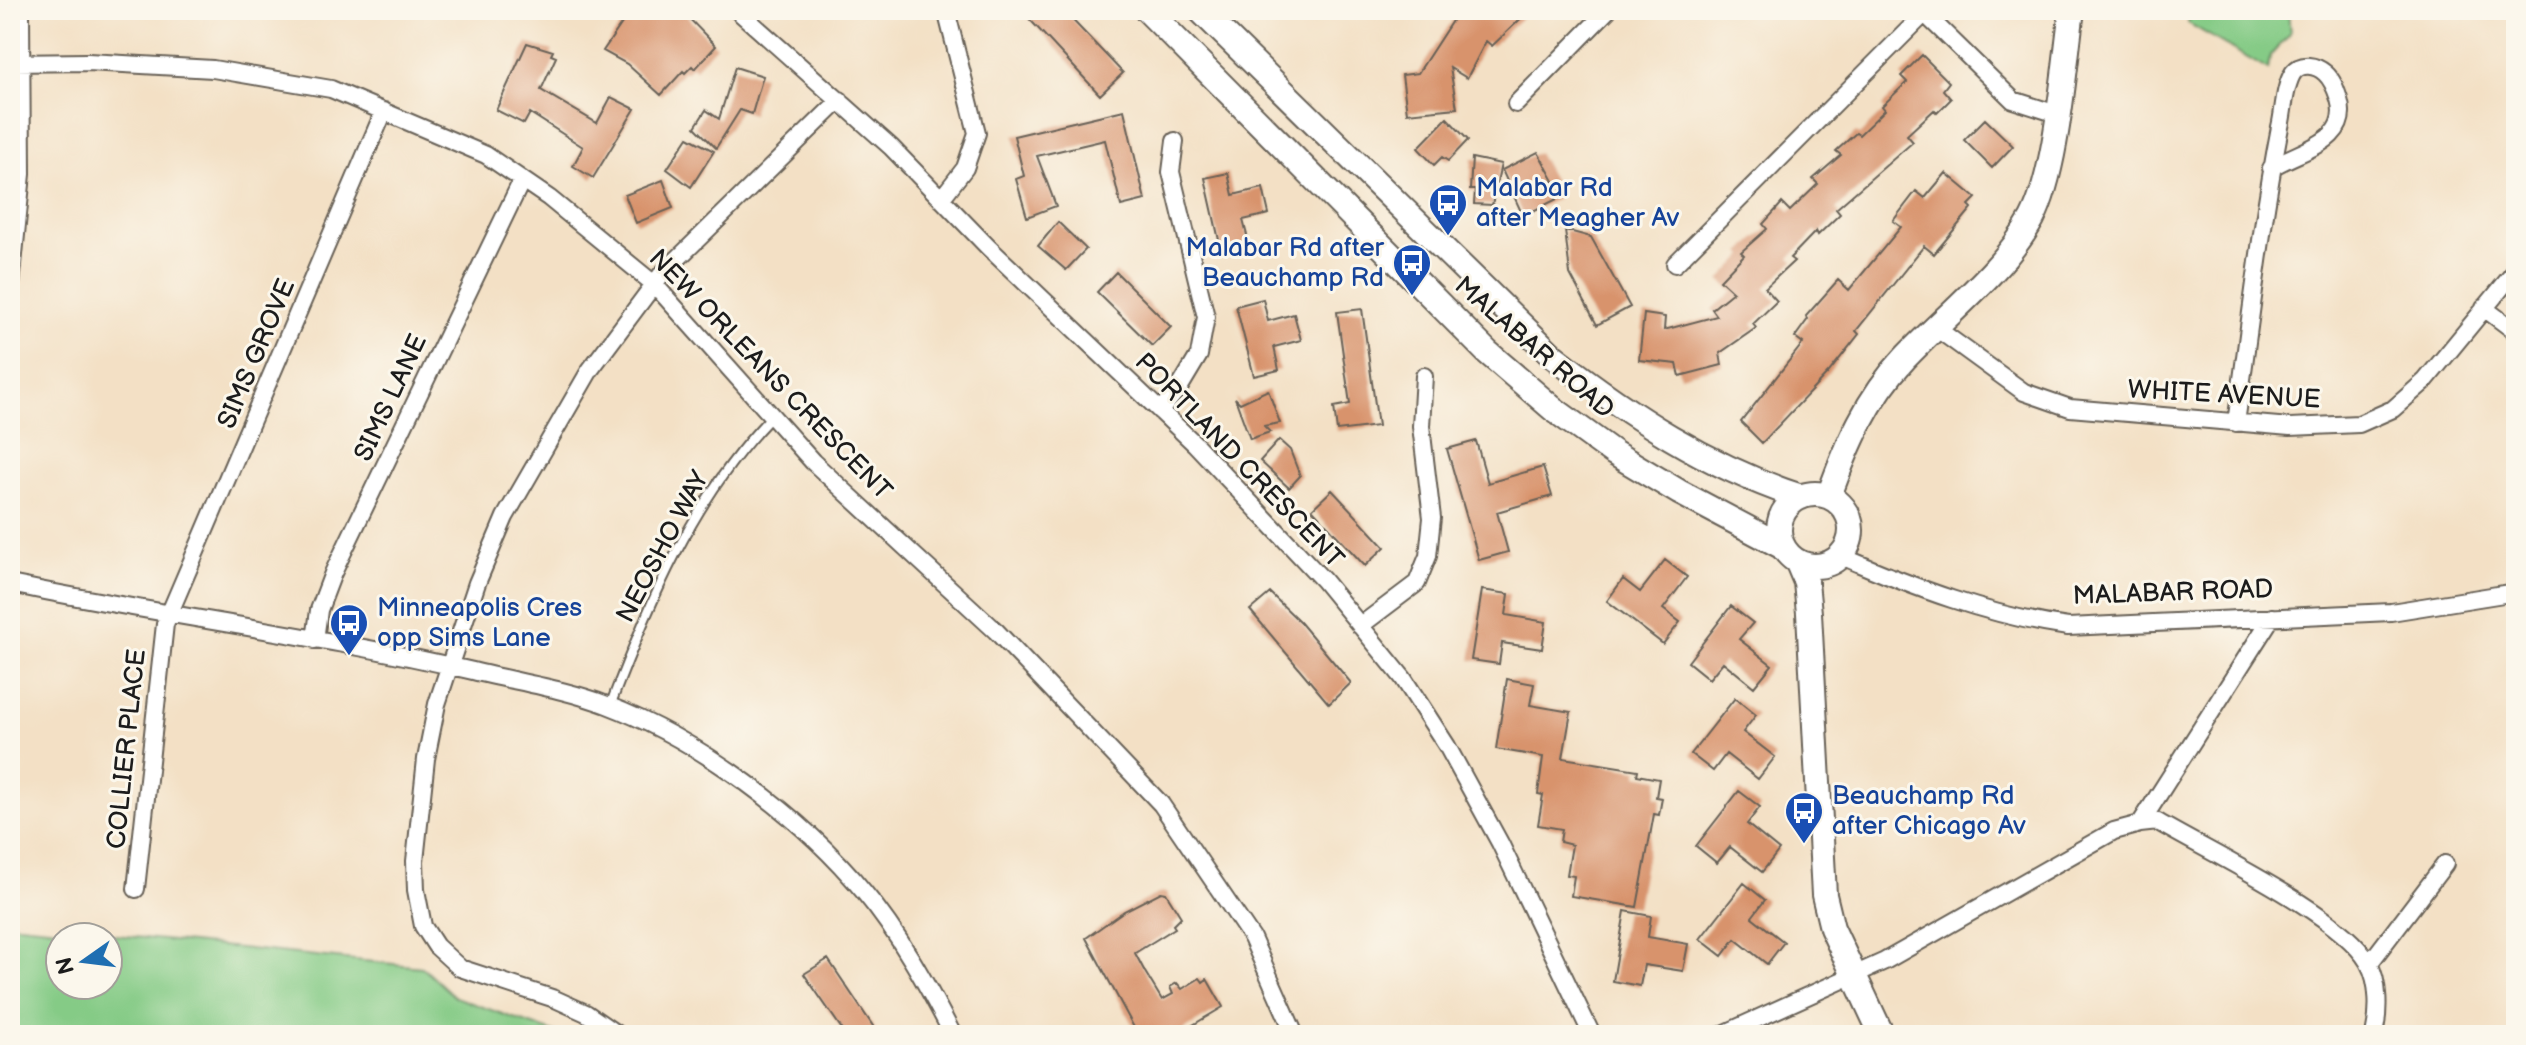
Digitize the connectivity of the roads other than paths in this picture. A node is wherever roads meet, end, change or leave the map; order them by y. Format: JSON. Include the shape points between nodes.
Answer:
{"nodes":[{"id":1,"x":21,"y":10,"type":"edge"},
{"id":2,"x":737,"y":10,"type":"edge"},
{"id":3,"x":946,"y":10,"type":"edge"},
{"id":4,"x":1147,"y":10,"type":"edge"},
{"id":5,"x":1200,"y":10,"type":"edge"},
{"id":6,"x":1608,"y":10,"type":"edge"},
{"id":7,"x":2072,"y":10,"type":"edge"},
{"id":8,"x":1923,"y":12,"type":"edge"},
{"id":9,"x":16,"y":63,"type":"edge"},
{"id":10,"x":840,"y":100,"type":"junction"},
{"id":11,"x":1516,"y":104,"type":"dead end"},
{"id":12,"x":384,"y":111,"type":"junction"},
{"id":13,"x":2057,"y":114,"type":"junction"},
{"id":14,"x":1175,"y":141,"type":"dead end"},
{"id":15,"x":2271,"y":168,"type":"junction"},
{"id":16,"x":522,"y":180,"type":"junction"},
{"id":17,"x":941,"y":199,"type":"junction"},
{"id":18,"x":1675,"y":264,"type":"dead end"},
{"id":19,"x":2516,"y":270,"type":"edge"},
{"id":20,"x":654,"y":284,"type":"junction"},
{"id":21,"x":10,"y":295,"type":"edge"},
{"id":22,"x":2484,"y":308,"type":"junction"},
{"id":23,"x":1936,"y":328,"type":"junction"},
{"id":24,"x":2516,"y":332,"type":"edge"},
{"id":25,"x":1424,"y":376,"type":"dead end"},
{"id":26,"x":1160,"y":411,"type":"junction"},
{"id":27,"x":770,"y":418,"type":"junction"},
{"id":28,"x":2236,"y":423,"type":"junction"},
{"id":29,"x":1829,"y":496,"type":"junction"},
{"id":30,"x":1801,"y":497,"type":"junction"},
{"id":31,"x":1790,"y":555,"type":"junction"},
{"id":32,"x":1836,"y":560,"type":"junction"},
{"id":33,"x":10,"y":584,"type":"edge"},
{"id":34,"x":2516,"y":592,"type":"edge"},
{"id":35,"x":1809,"y":613,"type":"junction"},
{"id":36,"x":170,"y":614,"type":"junction"},
{"id":37,"x":2272,"y":617,"type":"junction"},
{"id":38,"x":1360,"y":626,"type":"junction"},
{"id":39,"x":315,"y":640,"type":"junction"},
{"id":40,"x":452,"y":666,"type":"junction"},
{"id":41,"x":610,"y":706,"type":"junction"},
{"id":42,"x":2140,"y":824,"type":"junction"},
{"id":43,"x":2445,"y":864,"type":"dead end"},
{"id":44,"x":136,"y":889,"type":"dead end"},
{"id":45,"x":2369,"y":964,"type":"junction"},
{"id":46,"x":1853,"y":973,"type":"junction"},
{"id":47,"x":618,"y":1035,"type":"edge"},
{"id":48,"x":953,"y":1035,"type":"edge"},
{"id":49,"x":1295,"y":1035,"type":"edge"},
{"id":50,"x":1592,"y":1035,"type":"edge"},
{"id":51,"x":1721,"y":1035,"type":"edge"},
{"id":52,"x":1882,"y":1035,"type":"edge"},
{"id":53,"x":2374,"y":1035,"type":"edge"}],
"edges":[{"from":1,"to":9,"type":"street"},
{"from":2,"to":10,"type":"street","name":"PORTLAND CRESCENT"},
{"from":3,"to":17,"type":"street","via":[[977,133],[965,168]]},
{"from":4,"to":31,"type":"main road","name":"MALABAR ROAD","via":[[1487,352],[1552,408],[1666,485]]},
{"from":5,"to":30,"type":"main road","name":"MALABAR ROAD","via":[[1553,356],[1668,437],[1727,469]]},
{"from":6,"to":11,"type":"street"},
{"from":7,"to":13,"type":"main road"},
{"from":8,"to":13,"type":"street","via":[[2013,100]]},
{"from":8,"to":18,"type":"street"},
{"from":9,"to":12,"type":"street","name":"NEW ORLEANS CRESCENT","via":[[213,69],[331,89]]},
{"from":9,"to":21,"type":"street","via":[[22,174]]},
{"from":10,"to":17,"type":"street","name":"PORTLAND CRESCENT"},
{"from":10,"to":20,"type":"street"},
{"from":12,"to":16,"type":"street","name":"NEW ORLEANS CRESCENT","via":[[486,155]]},
{"from":12,"to":36,"type":"street","name":"SIMS GROVE"},
{"from":13,"to":23,"type":"main road","via":[[2047,177],[2032,218]]},
{"from":14,"to":26,"type":"street","via":[[1171,172],[1206,317],[1199,355]]},
{"from":15,"to":15,"type":"street","via":[[2327,141],[2340,128],[2335,87],[2314,66],[2293,73]]},
{"from":15,"to":28,"type":"street"},
{"from":16,"to":20,"type":"street","name":"NEW ORLEANS CRESCENT"},
{"from":16,"to":39,"type":"street","name":"SIMS LANE","via":[[333,573]]},
{"from":17,"to":26,"type":"street","name":"PORTLAND CRESCENT"},
{"from":19,"to":22,"type":"street","name":"WHITE AVENUE"},
{"from":20,"to":27,"type":"street","name":"NEW ORLEANS CRESCENT"},
{"from":20,"to":40,"type":"street","via":[[590,370],[505,517],[477,583]]},
{"from":22,"to":24,"type":"street"},
{"from":22,"to":28,"type":"street","name":"WHITE AVENUE","via":[[2425,381],[2382,414],[2359,424]]},
{"from":23,"to":28,"type":"street","name":"WHITE AVENUE","via":[[1994,374],[2049,403]]},
{"from":23,"to":29,"type":"main road","via":[[1890,376],[1862,416]]},
{"from":25,"to":38,"type":"street","via":[[1421,426],[1432,518],[1428,556],[1417,583]]},
{"from":26,"to":38,"type":"street","name":"PORTLAND CRESCENT","via":[[1312,568]]},
{"from":27,"to":41,"type":"lane","name":"NEOSHO WAY","via":[[692,525],[661,582]]},
{"from":27,"to":49,"type":"street","name":"NEW ORLEANS CRESCENT","via":[[996,631],[1161,804],[1252,938]]},
{"from":29,"to":30,"type":"main road"},
{"from":29,"to":32,"type":"main road","via":[[1851,523],[1848,547]]},
{"from":30,"to":31,"type":"main road","via":[[1780,518]]},
{"from":31,"to":32,"type":"main road","via":[[1820,567]]},
{"from":31,"to":35,"type":"main road","via":[[1806,582]]},
{"from":32,"to":35,"type":"main road","via":[[1818,581]]},
{"from":32,"to":37,"type":"street","name":"MALABAR ROAD","via":[[2016,619],[2068,627]]},
{"from":33,"to":36,"type":"street"},
{"from":34,"to":37,"type":"street","name":"MALABAR ROAD","via":[[2391,612]]},
{"from":35,"to":46,"type":"main road","via":[[1824,895],[1832,928]]},
{"from":36,"to":39,"type":"street"},
{"from":36,"to":44,"type":"street","name":"COLLIER PLACE"},
{"from":37,"to":42,"type":"street"},
{"from":38,"to":50,"type":"street","name":"PORTLAND CRESCENT","via":[[1403,678],[1476,796]]},
{"from":39,"to":40,"type":"street"},
{"from":40,"to":41,"type":"street"},
{"from":40,"to":47,"type":"street","via":[[437,704],[420,803],[416,890],[423,926],[460,968],[555,999]]},
{"from":41,"to":48,"type":"street","via":[[709,758],[786,815],[863,890],[919,971]]},
{"from":42,"to":45,"type":"street","via":[[2158,822],[2324,918]]},
{"from":42,"to":46,"type":"street","via":[[2114,831],[1885,961]]},
{"from":43,"to":45,"type":"street"},
{"from":45,"to":53,"type":"street","via":[[2378,998]]},
{"from":46,"to":51,"type":"street"},
{"from":46,"to":52,"type":"main road"}]}
